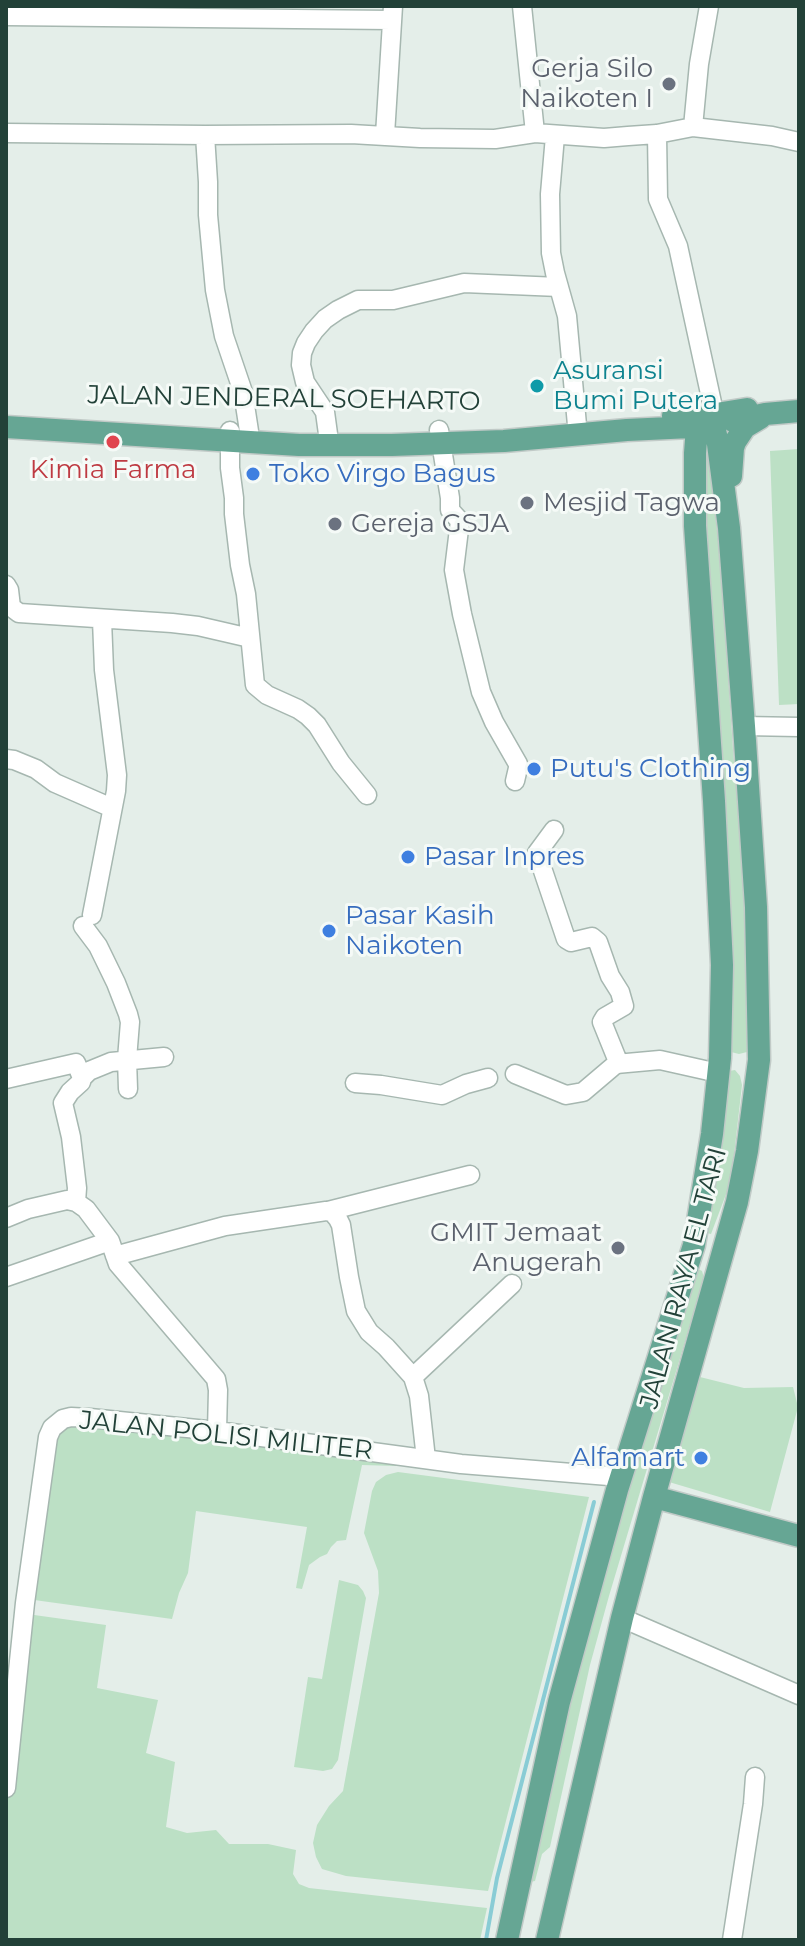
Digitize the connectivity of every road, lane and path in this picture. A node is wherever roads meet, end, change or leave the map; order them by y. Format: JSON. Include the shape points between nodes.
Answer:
{"nodes":[{"id":1,"x":522,"y":6,"type":"edge"},
{"id":2,"x":709,"y":6,"type":"edge"},
{"id":3,"x":391,"y":10,"type":"edge"},
{"id":4,"x":120,"y":11,"type":"edge"},
{"id":5,"x":227,"y":12,"type":"edge"},
{"id":6,"x":309,"y":12,"type":"edge"},
{"id":7,"x":6,"y":16,"type":"edge"},
{"id":8,"x":693,"y":127,"type":"junction"},
{"id":9,"x":6,"y":133,"type":"edge"},
{"id":10,"x":535,"y":133,"type":"junction"},
{"id":11,"x":657,"y":134,"type":"junction"},
{"id":12,"x":205,"y":135,"type":"junction"},
{"id":13,"x":385,"y":135,"type":"junction"},
{"id":14,"x":555,"y":136,"type":"junction"},
{"id":15,"x":799,"y":142,"type":"edge"},
{"id":16,"x":559,"y":287,"type":"junction"},
{"id":17,"x":799,"y":404,"type":"edge"},
{"id":18,"x":759,"y":410,"type":"junction"},
{"id":19,"x":799,"y":411,"type":"edge"},
{"id":20,"x":6,"y":418,"type":"edge"},
{"id":21,"x":708,"y":421,"type":"junction"},
{"id":22,"x":668,"y":422,"type":"junction"},
{"id":23,"x":577,"y":425,"type":"junction"},
{"id":24,"x":60,"y":426,"type":"junction"},
{"id":25,"x":6,"y":427,"type":"edge"},
{"id":26,"x":328,"y":434,"type":"junction"},
{"id":27,"x":239,"y":436,"type":"junction"},
{"id":28,"x":440,"y":437,"type":"junction"},
{"id":29,"x":695,"y":526,"type":"junction"},
{"id":30,"x":729,"y":528,"type":"junction"},
{"id":31,"x":6,"y":585,"type":"edge"},
{"id":32,"x":102,"y":620,"type":"junction"},
{"id":33,"x":250,"y":638,"type":"junction"},
{"id":34,"x":744,"y":726,"type":"junction"},
{"id":35,"x":799,"y":727,"type":"edge"},
{"id":36,"x":6,"y":759,"type":"edge"},
{"id":37,"x":515,"y":781,"type":"dead end"},
{"id":38,"x":367,"y":795,"type":"dead end"},
{"id":39,"x":112,"y":808,"type":"junction"},
{"id":40,"x":554,"y":830,"type":"dead end"},
{"id":41,"x":127,"y":1056,"type":"junction"},
{"id":42,"x":164,"y":1057,"type":"dead end"},
{"id":43,"x":759,"y":1060,"type":"junction"},
{"id":44,"x":619,"y":1064,"type":"junction"},
{"id":45,"x":719,"y":1066,"type":"junction"},
{"id":46,"x":515,"y":1074,"type":"dead end"},
{"id":47,"x":82,"y":1078,"type":"junction"},
{"id":48,"x":488,"y":1078,"type":"dead end"},
{"id":49,"x":6,"y":1079,"type":"edge"},
{"id":50,"x":355,"y":1083,"type":"dead end"},
{"id":51,"x":128,"y":1089,"type":"dead end"},
{"id":52,"x":470,"y":1175,"type":"dead end"},
{"id":53,"x":76,"y":1202,"type":"junction"},
{"id":54,"x":328,"y":1211,"type":"junction"},
{"id":55,"x":6,"y":1218,"type":"edge"},
{"id":56,"x":694,"y":1245,"type":"junction"},
{"id":57,"x":112,"y":1249,"type":"junction"},
{"id":58,"x":724,"y":1252,"type":"junction"},
{"id":59,"x":6,"y":1277,"type":"edge"},
{"id":60,"x":512,"y":1284,"type":"dead end"},
{"id":61,"x":413,"y":1377,"type":"junction"},
{"id":62,"x":217,"y":1431,"type":"junction"},
{"id":63,"x":426,"y":1459,"type":"junction"},
{"id":64,"x":621,"y":1477,"type":"junction"},
{"id":65,"x":654,"y":1497,"type":"junction"},
{"id":66,"x":799,"y":1536,"type":"edge"},
{"id":67,"x":622,"y":1618,"type":"junction"},
{"id":68,"x":799,"y":1695,"type":"edge"},
{"id":69,"x":755,"y":1777,"type":"dead end"},
{"id":70,"x":6,"y":1788,"type":"edge"},
{"id":71,"x":514,"y":1902,"type":"junction"},
{"id":72,"x":552,"y":1911,"type":"junction"},
{"id":73,"x":507,"y":1940,"type":"edge"},
{"id":74,"x":547,"y":1940,"type":"edge"},
{"id":75,"x":732,"y":1940,"type":"edge"}],
"edges":[{"from":1,"to":10,"type":"street"},
{"from":2,"to":8,"type":"street"},
{"from":3,"to":6,"type":"street"},
{"from":3,"to":13,"type":"street"},
{"from":4,"to":5,"type":"street"},
{"from":4,"to":7,"type":"street"},
{"from":5,"to":6,"type":"street"},
{"from":8,"to":11,"type":"street"},
{"from":8,"to":15,"type":"street"},
{"from":9,"to":12,"type":"street"},
{"from":10,"to":13,"type":"street","via":[[495,139]]},
{"from":10,"to":14,"type":"street"},
{"from":11,"to":14,"type":"street"},
{"from":11,"to":21,"type":"street","via":[[658,199],[678,246]]},
{"from":12,"to":13,"type":"street"},
{"from":12,"to":27,"type":"street","via":[[215,290],[243,392]]},
{"from":14,"to":16,"type":"street","via":[[551,253]]},
{"from":16,"to":23,"type":"street","via":[[570,337]]},
{"from":16,"to":26,"type":"street","via":[[464,283],[393,300],[358,300],[338,310],[314,331],[301,365],[305,382],[325,412]]},
{"from":17,"to":18,"type":"main road","name":"JALAN JENDERAL SOEHARTO"},
{"from":18,"to":19,"type":"main road","name":"JALAN JENDERAL SOEHARTO"},
{"from":18,"to":21,"type":"main road","name":"JALAN JENDERAL SOEHARTO"},
{"from":18,"to":30,"type":"main road","via":[[733,448]]},
{"from":20,"to":24,"type":"main road","name":"JALAN JENDERAL SOEHARTO"},
{"from":21,"to":22,"type":"main road","name":"JALAN JENDERAL SOEHARTO"},
{"from":21,"to":29,"type":"main road","name":"JALAN RAYA EL TARI","via":[[695,453]]},
{"from":21,"to":30,"type":"main road","name":"JALAN RAYA EL TARI","via":[[718,444]]},
{"from":22,"to":23,"type":"main road","name":"JALAN JENDERAL SOEHARTO"},
{"from":22,"to":28,"type":"main road","name":"JALAN JENDERAL SOEHARTO","via":[[516,441]]},
{"from":22,"to":29,"type":"main road","via":[[684,456]]},
{"from":23,"to":28,"type":"main road","name":"JALAN JENDERAL SOEHARTO"},
{"from":24,"to":25,"type":"main road","name":"JALAN JENDERAL SOEHARTO"},
{"from":24,"to":27,"type":"main road","name":"JALAN JENDERAL SOEHARTO"},
{"from":26,"to":27,"type":"main road","name":"JALAN JENDERAL SOEHARTO"},
{"from":26,"to":28,"type":"main road","name":"JALAN JENDERAL SOEHARTO"},
{"from":27,"to":28,"type":"main road","name":"JALAN JENDERAL SOEHARTO","via":[[299,445]]},
{"from":27,"to":33,"type":"street","via":[[234,514]]},
{"from":28,"to":37,"type":"street","via":[[450,510],[460,521],[454,570],[462,614],[481,692],[518,764]]},
{"from":29,"to":45,"type":"main road","name":"JALAN RAYA EL TARI","via":[[722,965]]},
{"from":30,"to":34,"type":"main road","name":"JALAN RAYA EL TARI"},
{"from":31,"to":32,"type":"street","via":[[11,607],[19,613]]},
{"from":32,"to":33,"type":"street","via":[[198,626]]},
{"from":32,"to":39,"type":"street","via":[[117,775]]},
{"from":33,"to":38,"type":"street","via":[[255,685],[308,716]]},
{"from":34,"to":35,"type":"street"},
{"from":34,"to":43,"type":"main road","name":"JALAN RAYA EL TARI"},
{"from":36,"to":39,"type":"street"},
{"from":39,"to":41,"type":"street","via":[[87,920],[128,1014]]},
{"from":40,"to":44,"type":"street","via":[[537,853],[566,939],[592,937],[598,942],[620,992],[624,1006],[602,1022]]},
{"from":41,"to":42,"type":"street"},
{"from":41,"to":47,"type":"street"},
{"from":41,"to":51,"type":"street"},
{"from":43,"to":45,"type":"main road"},
{"from":43,"to":58,"type":"main road","name":"JALAN RAYA EL TARI","via":[[747,1151]]},
{"from":44,"to":45,"type":"street","via":[[660,1060]]},
{"from":44,"to":46,"type":"street","via":[[583,1092],[566,1095]]},
{"from":45,"to":56,"type":"main road","name":"JALAN RAYA EL TARI"},
{"from":47,"to":49,"type":"street","via":[[72,1063]]},
{"from":47,"to":53,"type":"street","via":[[63,1103]]},
{"from":48,"to":50,"type":"street","via":[[442,1095]]},
{"from":52,"to":54,"type":"street"},
{"from":53,"to":55,"type":"street"},
{"from":53,"to":57,"type":"street"},
{"from":54,"to":57,"type":"street"},
{"from":54,"to":61,"type":"street","via":[[341,1225],[356,1311]]},
{"from":56,"to":58,"type":"main road"},
{"from":56,"to":64,"type":"main road","name":"JALAN RAYA EL TARI"},
{"from":57,"to":59,"type":"street","via":[[93,1248]]},
{"from":57,"to":62,"type":"street","via":[[118,1264],[216,1379]]},
{"from":58,"to":65,"type":"main road","name":"JALAN RAYA EL TARI"},
{"from":60,"to":61,"type":"street"},
{"from":61,"to":63,"type":"street"},
{"from":62,"to":63,"type":"street","name":"JALAN POLISI MILITER"},
{"from":62,"to":70,"type":"street","name":"JALAN POLISI MILITER","via":[[71,1417],[52,1428],[25,1603]]},
{"from":63,"to":64,"type":"street","name":"JALAN POLISI MILITER"},
{"from":64,"to":71,"type":"main road","name":"JALAN RAYA EL TARI","via":[[559,1702]]},
{"from":65,"to":66,"type":"main road"},
{"from":65,"to":67,"type":"main road","name":"JALAN RAYA EL TARI"},
{"from":67,"to":68,"type":"street"},
{"from":67,"to":72,"type":"main road","name":"JALAN RAYA EL TARI"},
{"from":69,"to":75,"type":"street"},
{"from":71,"to":72,"type":"main road"},
{"from":71,"to":73,"type":"main road","name":"JALAN RAYA EL TARI"},
{"from":72,"to":74,"type":"main road","name":"JALAN RAYA EL TARI"}]}
